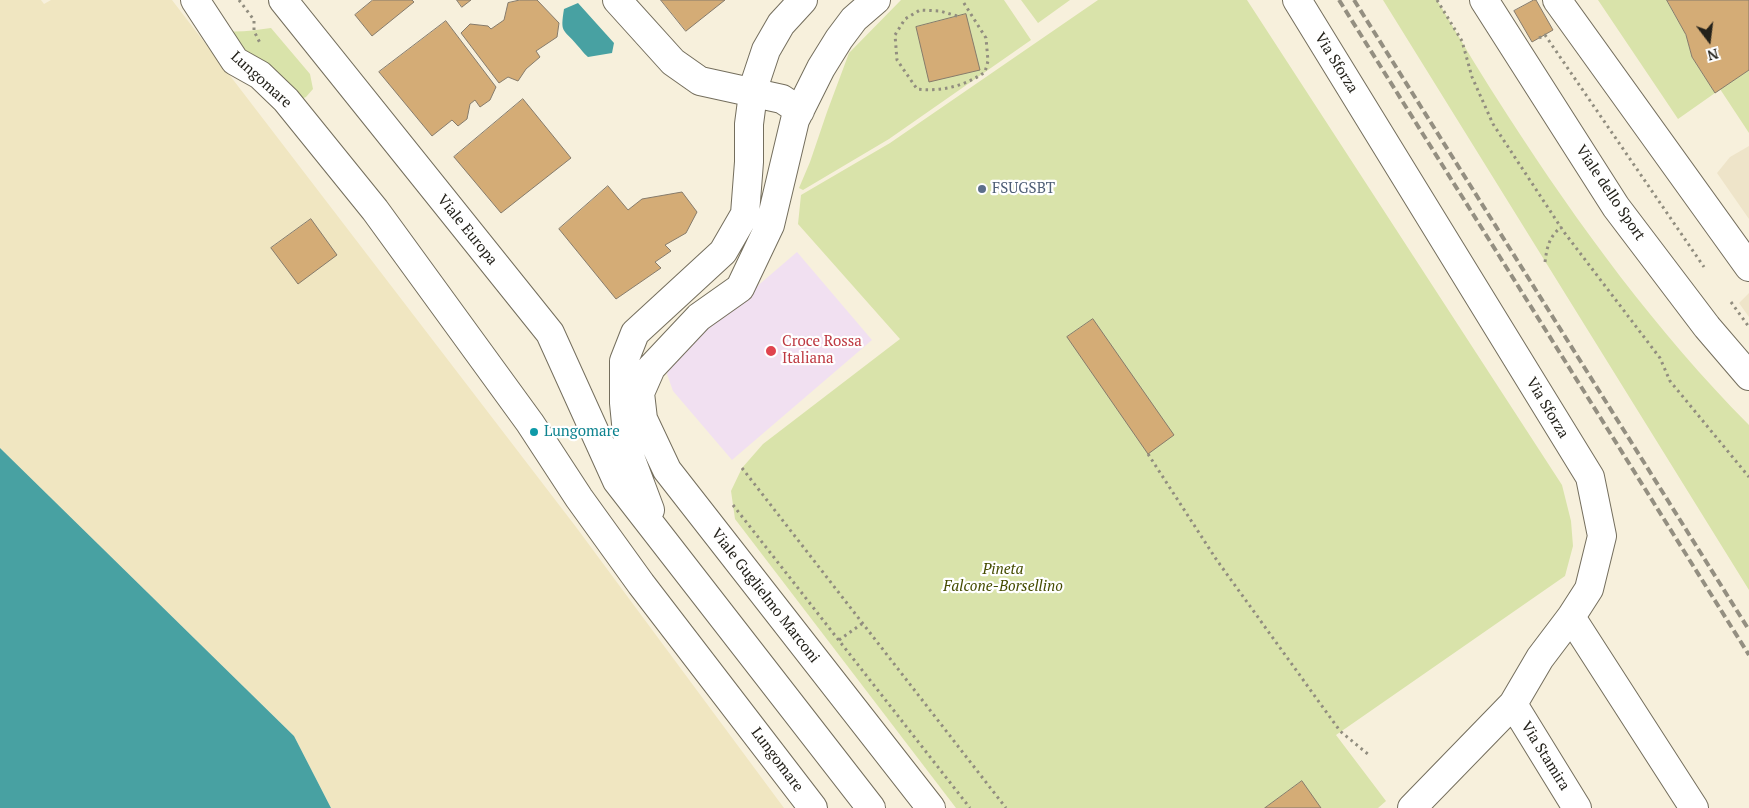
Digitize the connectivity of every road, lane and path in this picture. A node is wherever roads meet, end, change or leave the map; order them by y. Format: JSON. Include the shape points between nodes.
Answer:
{"nodes":[{"id":1,"x":195,"y":0,"type":"edge"},
{"id":2,"x":239,"y":0,"type":"edge"},
{"id":3,"x":617,"y":0,"type":"edge"},
{"id":4,"x":803,"y":0,"type":"edge"},
{"id":5,"x":876,"y":0,"type":"edge"},
{"id":6,"x":962,"y":0,"type":"edge"},
{"id":7,"x":1297,"y":0,"type":"edge"},
{"id":8,"x":1437,"y":0,"type":"edge"},
{"id":9,"x":1484,"y":0,"type":"edge"},
{"id":10,"x":1557,"y":0,"type":"edge"},
{"id":11,"x":297,"y":5,"type":"edge"},
{"id":12,"x":957,"y":16,"type":"dead end"},
{"id":13,"x":254,"y":31,"type":"dead end"},
{"id":14,"x":1532,"y":42,"type":"dead end"},
{"id":15,"x":753,"y":93,"type":"junction"},
{"id":16,"x":795,"y":123,"type":"junction"},
{"id":17,"x":749,"y":124,"type":"junction"},
{"id":18,"x":1561,"y":227,"type":"junction"},
{"id":19,"x":1544,"y":262,"type":"dead end"},
{"id":20,"x":1749,"y":267,"type":"edge"},
{"id":21,"x":1704,"y":268,"type":"dead end"},
{"id":22,"x":1731,"y":302,"type":"dead end"},
{"id":23,"x":1749,"y":327,"type":"edge"},
{"id":24,"x":1749,"y":376,"type":"edge"},
{"id":25,"x":1148,"y":454,"type":"dead end"},
{"id":26,"x":742,"y":468,"type":"dead end"},
{"id":27,"x":1749,"y":477,"type":"edge"},
{"id":28,"x":733,"y":505,"type":"dead end"},
{"id":29,"x":659,"y":534,"type":"junction"},
{"id":30,"x":1572,"y":617,"type":"junction"},
{"id":31,"x":863,"y":623,"type":"junction"},
{"id":32,"x":839,"y":640,"type":"junction"},
{"id":33,"x":1513,"y":704,"type":"junction"},
{"id":34,"x":1370,"y":755,"type":"dead end"},
{"id":35,"x":1427,"y":802,"type":"edge"},
{"id":36,"x":814,"y":808,"type":"edge"},
{"id":37,"x":871,"y":808,"type":"edge"},
{"id":38,"x":931,"y":808,"type":"edge"},
{"id":39,"x":970,"y":808,"type":"edge"},
{"id":40,"x":1006,"y":808,"type":"edge"},
{"id":41,"x":1577,"y":808,"type":"edge"},
{"id":42,"x":1694,"y":808,"type":"edge"}],
"edges":[{"from":1,"to":36,"type":"street","name":"Lungomare","via":[[235,60],[260,75],[286,100],[375,210],[530,423],[641,584]]},
{"from":2,"to":13,"type":"path","via":[[254,20]]},
{"from":3,"to":15,"type":"street","via":[[673,62],[700,81]]},
{"from":4,"to":15,"type":"street","via":[[781,24],[766,50]]},
{"from":5,"to":16,"type":"street","name":"Viale Guglielmo Marconi","via":[[854,19],[839,39]]},
{"from":6,"to":12,"type":"path","via":[[986,38],[988,61],[985,72],[974,80],[933,91],[917,88],[898,60],[895,35],[905,19],[920,10]]},
{"from":7,"to":30,"type":"street","name":"Via Sforza","via":[[1590,477],[1602,536],[1589,589]]},
{"from":8,"to":18,"type":"path","via":[[1462,41],[1472,77],[1493,124]]},
{"from":9,"to":24,"type":"street","name":"Viale dello Sport","via":[[1616,207],[1707,327]]},
{"from":10,"to":20,"type":"street"},
{"from":11,"to":29,"type":"street","name":"Viale Europa","via":[[550,333],[617,481]]},
{"from":14,"to":21,"type":"path","via":[[1545,35]]},
{"from":15,"to":16,"type":"street","via":[[782,99]]},
{"from":15,"to":17,"type":"street"},
{"from":16,"to":17,"type":"street","via":[[773,135]]},
{"from":16,"to":38,"type":"street","name":"Viale Guglielmo Marconi","via":[[770,225],[740,288],[699,317],[651,368],[640,392],[643,419],[667,470]]},
{"from":17,"to":29,"type":"street","via":[[745,214],[723,252],[635,333],[624,361],[629,454]]},
{"from":18,"to":19,"type":"path","via":[[1549,241]]},
{"from":18,"to":27,"type":"path","via":[[1660,358],[1670,381]]},
{"from":22,"to":23,"type":"path"},
{"from":25,"to":34,"type":"path","via":[[1216,559],[1340,732]]},
{"from":26,"to":31,"type":"path"},
{"from":28,"to":32,"type":"path"},
{"from":29,"to":37,"type":"street"},
{"from":30,"to":33,"type":"street","name":"Via Sforza","via":[[1540,658]]},
{"from":30,"to":42,"type":"street"},
{"from":31,"to":32,"type":"path"},
{"from":31,"to":40,"type":"path"},
{"from":32,"to":39,"type":"path"},
{"from":33,"to":35,"type":"street","name":"Via Sforza"},
{"from":33,"to":41,"type":"street","name":"Via Stamira"}]}
